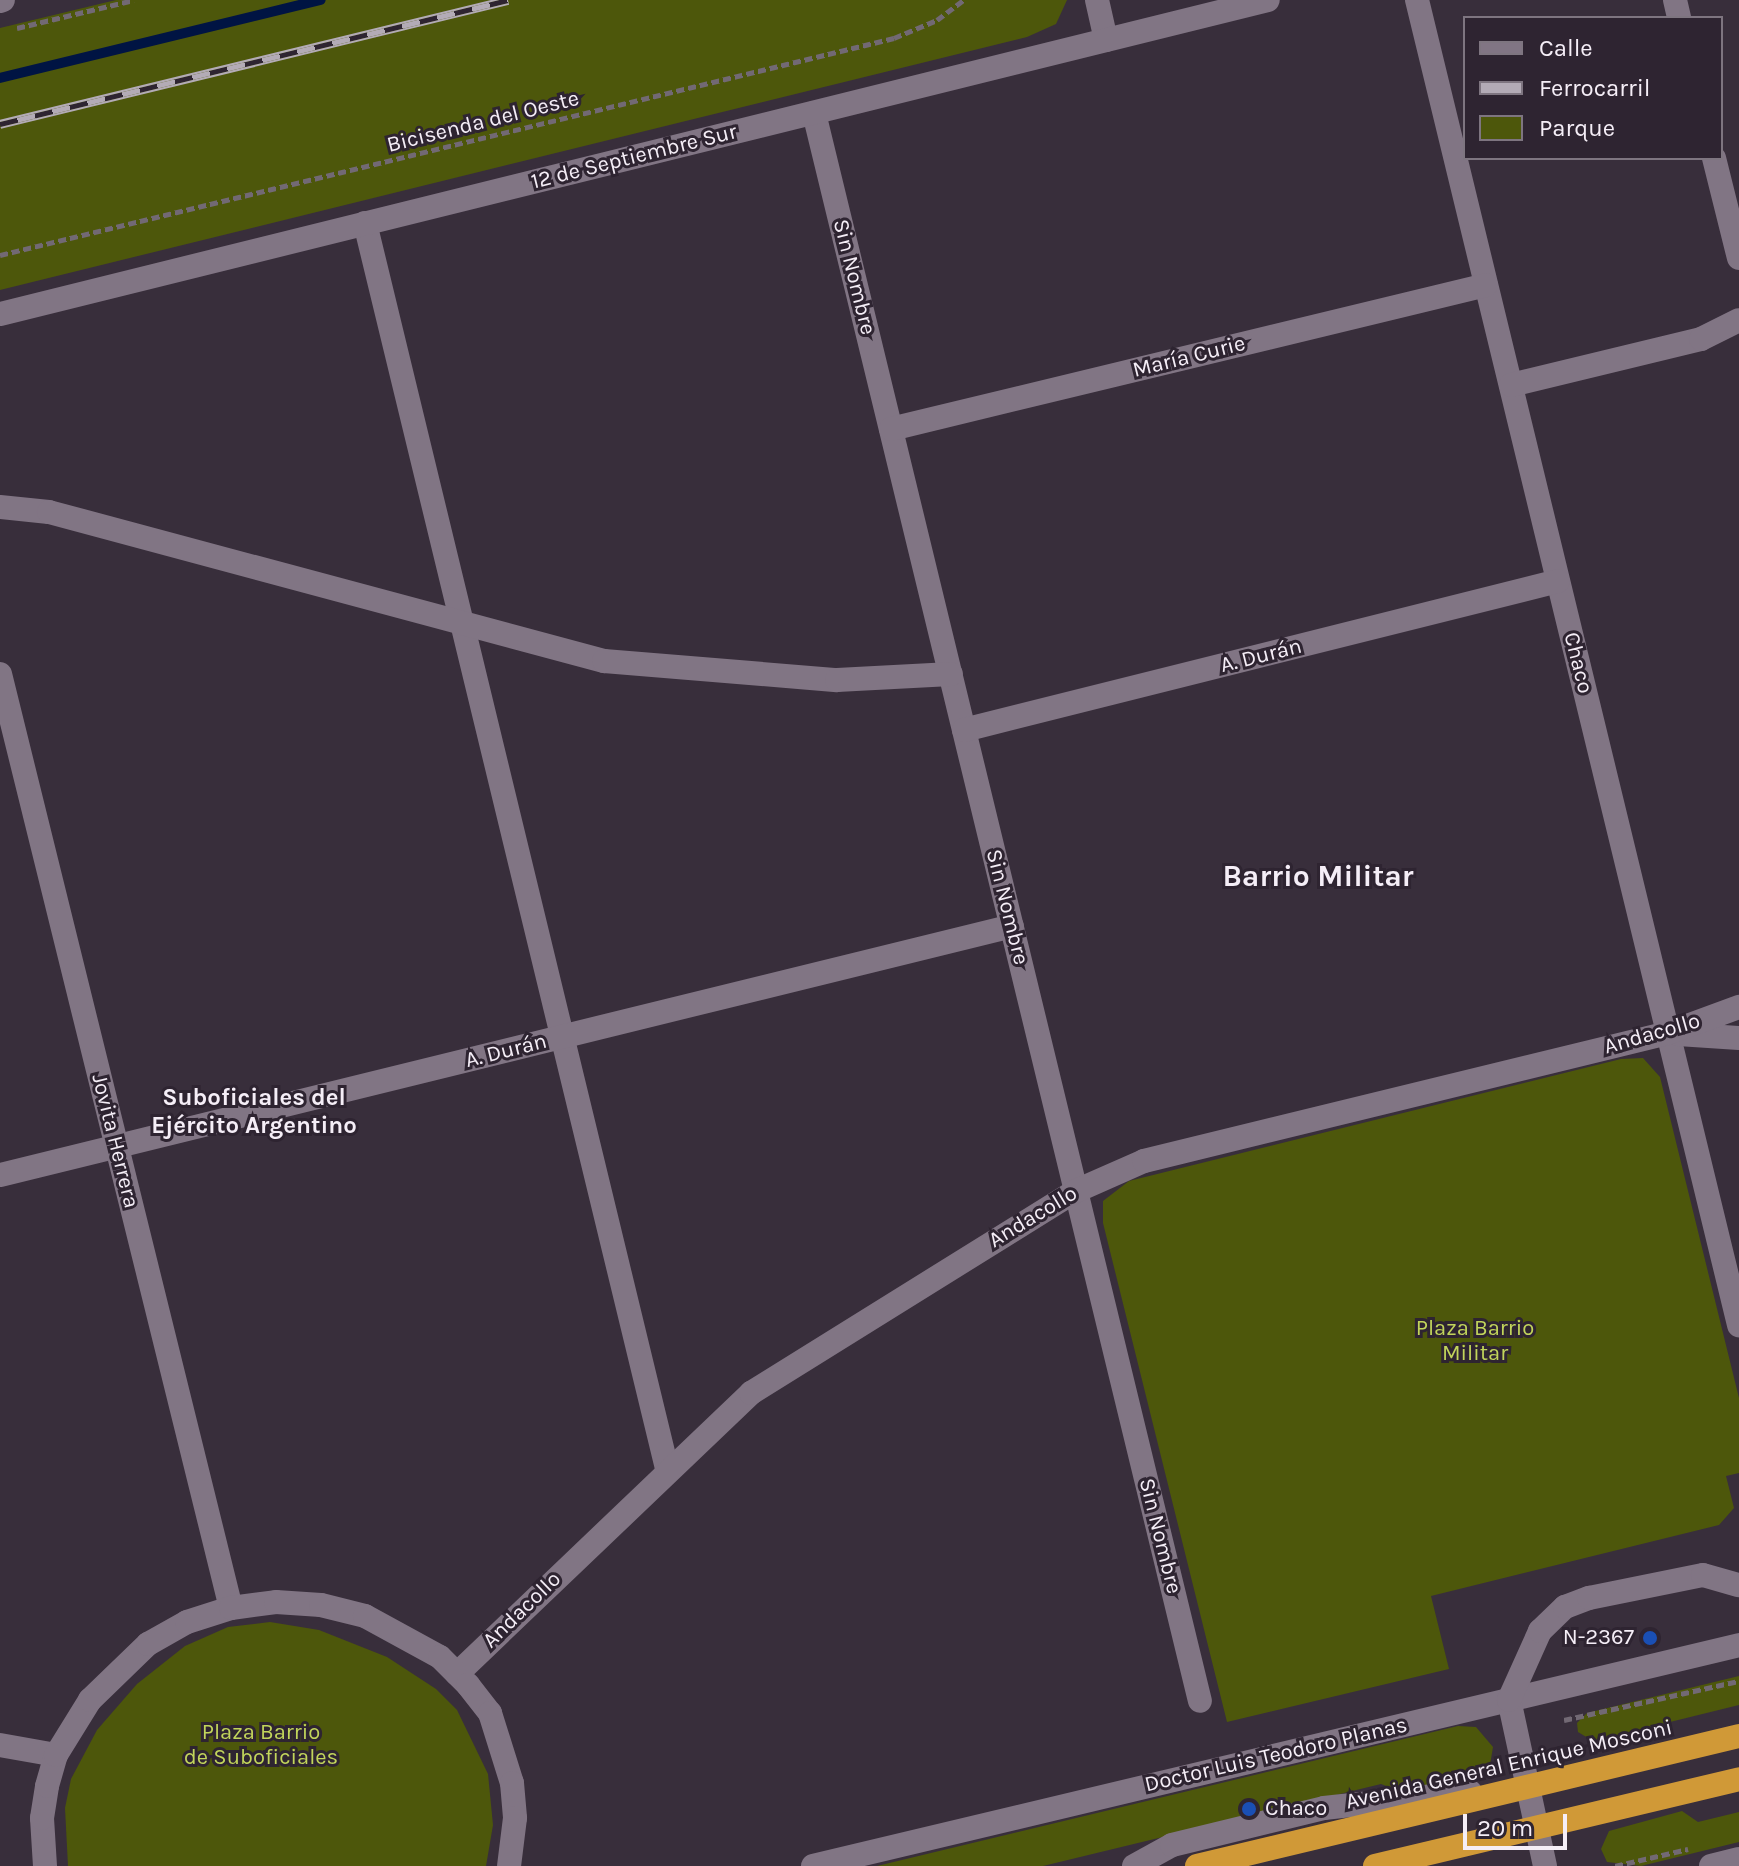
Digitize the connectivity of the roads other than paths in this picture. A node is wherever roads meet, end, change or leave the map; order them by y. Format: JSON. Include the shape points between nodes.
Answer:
{"nodes":[{"id":1,"x":1097,"y":0,"type":"edge"},
{"id":2,"x":1268,"y":0,"type":"edge"},
{"id":3,"x":1417,"y":0,"type":"edge"},
{"id":4,"x":1106,"y":40,"type":"junction"},
{"id":5,"x":814,"y":113,"type":"junction"},
{"id":6,"x":1714,"y":160,"type":"edge"},
{"id":7,"x":365,"y":223,"type":"junction"},
{"id":8,"x":1739,"y":258,"type":"edge"},
{"id":9,"x":1486,"y":285,"type":"junction"},
{"id":10,"x":0,"y":314,"type":"edge"},
{"id":11,"x":1739,"y":320,"type":"edge"},
{"id":12,"x":1511,"y":385,"type":"junction"},
{"id":13,"x":891,"y":429,"type":"junction"},
{"id":14,"x":0,"y":507,"type":"edge"},
{"id":15,"x":1558,"y":581,"type":"junction"},
{"id":16,"x":462,"y":625,"type":"junction"},
{"id":17,"x":0,"y":674,"type":"edge"},
{"id":18,"x":951,"y":674,"type":"junction"},
{"id":19,"x":964,"y":730,"type":"junction"},
{"id":20,"x":1012,"y":926,"type":"junction"},
{"id":21,"x":1739,"y":1007,"type":"edge"},
{"id":22,"x":1739,"y":1021,"type":"edge"},
{"id":23,"x":1668,"y":1033,"type":"junction"},
{"id":24,"x":563,"y":1037,"type":"junction"},
{"id":25,"x":1739,"y":1038,"type":"edge"},
{"id":26,"x":117,"y":1146,"type":"junction"},
{"id":27,"x":0,"y":1175,"type":"edge"},
{"id":28,"x":1076,"y":1191,"type":"junction"},
{"id":29,"x":1738,"y":1317,"type":"edge"},
{"id":30,"x":667,"y":1468,"type":"junction"},
{"id":31,"x":1739,"y":1561,"type":"edge"},
{"id":32,"x":1691,"y":1577,"type":"junction"},
{"id":33,"x":1739,"y":1585,"type":"edge"},
{"id":34,"x":231,"y":1608,"type":"junction"},
{"id":35,"x":1739,"y":1645,"type":"edge"},
{"id":36,"x":457,"y":1674,"type":"junction"},
{"id":37,"x":1509,"y":1700,"type":"junction"},
{"id":38,"x":1200,"y":1701,"type":"dead end"},
{"id":39,"x":1739,"y":1736,"type":"edge"},
{"id":40,"x":0,"y":1745,"type":"edge"},
{"id":41,"x":56,"y":1755,"type":"junction"},
{"id":42,"x":1739,"y":1779,"type":"edge"},
{"id":43,"x":1528,"y":1787,"type":"junction"},
{"id":44,"x":1537,"y":1827,"type":"junction"},
{"id":45,"x":1739,"y":1859,"type":"edge"},
{"id":46,"x":45,"y":1866,"type":"edge"},
{"id":47,"x":509,"y":1866,"type":"edge"},
{"id":48,"x":813,"y":1866,"type":"edge"},
{"id":49,"x":1134,"y":1866,"type":"edge"},
{"id":50,"x":1197,"y":1866,"type":"edge"},
{"id":51,"x":1375,"y":1866,"type":"edge"},
{"id":52,"x":1545,"y":1866,"type":"edge"},
{"id":53,"x":1711,"y":1866,"type":"edge"}],
"edges":[{"from":1,"to":4,"type":"street"},
{"from":2,"to":4,"type":"street","name":"12 de Septiembre Sur"},
{"from":3,"to":9,"type":"street","name":"Chaco"},
{"from":4,"to":5,"type":"street","name":"12 de Septiembre Sur"},
{"from":5,"to":7,"type":"street","name":"12 de Septiembre Sur"},
{"from":5,"to":13,"type":"street","name":"Sin Nombre"},
{"from":6,"to":8,"type":"street"},
{"from":7,"to":10,"type":"street","name":"12 de Septiembre Sur"},
{"from":7,"to":16,"type":"street"},
{"from":9,"to":12,"type":"street","name":"Chaco"},
{"from":9,"to":13,"type":"street","name":"María Curie"},
{"from":11,"to":12,"type":"street","via":[[1701,339]]},
{"from":12,"to":15,"type":"street","name":"Chaco"},
{"from":13,"to":18,"type":"street","name":"Sin Nombre"},
{"from":14,"to":16,"type":"street","via":[[49,512]]},
{"from":15,"to":19,"type":"street","name":"A. Durán"},
{"from":15,"to":23,"type":"street","name":"Chaco"},
{"from":16,"to":18,"type":"street","via":[[572,655],[637,665],[867,681]]},
{"from":16,"to":24,"type":"street"},
{"from":17,"to":26,"type":"street","name":"Jovita Herrera"},
{"from":18,"to":19,"type":"street","name":"Sin Nombre"},
{"from":19,"to":20,"type":"street","name":"Sin Nombre"},
{"from":20,"to":24,"type":"street","name":"A. Durán"},
{"from":20,"to":28,"type":"street","name":"Sin Nombre"},
{"from":21,"to":22,"type":"street"},
{"from":21,"to":23,"type":"street","name":"Andacollo"},
{"from":23,"to":25,"type":"street"},
{"from":23,"to":28,"type":"street","name":"Andacollo","via":[[1177,1152]]},
{"from":23,"to":29,"type":"street","name":"Chaco"},
{"from":24,"to":26,"type":"street","name":"A. Durán"},
{"from":24,"to":30,"type":"street"},
{"from":26,"to":27,"type":"street","name":"A. Durán"},
{"from":26,"to":34,"type":"street","name":"Jovita Herrera"},
{"from":28,"to":30,"type":"street","name":"Andacollo","via":[[784,1370],[720,1418]]},
{"from":28,"to":38,"type":"street","name":"Sin Nombre"},
{"from":30,"to":36,"type":"street","name":"Andacollo"},
{"from":31,"to":32,"type":"street"},
{"from":32,"to":33,"type":"street","via":[[1715,1575]]},
{"from":32,"to":37,"type":"street","via":[[1589,1598],[1555,1614],[1540,1631]]},
{"from":34,"to":36,"type":"street","via":[[276,1602],[321,1605],[365,1616],[406,1635]]},
{"from":34,"to":41,"type":"street","via":[[187,1622],[148,1644],[90,1700]]},
{"from":35,"to":37,"type":"street","name":"Doctor Luis Teodoro Planas"},
{"from":36,"to":47,"type":"street","via":[[490,1713],[504,1746],[515,1818]]},
{"from":37,"to":43,"type":"street"},
{"from":37,"to":48,"type":"street","name":"Doctor Luis Teodoro Planas"},
{"from":39,"to":43,"type":"highway","name":"Avenida General Enrique Mosconi"},
{"from":40,"to":41,"type":"street"},
{"from":41,"to":46,"type":"street","via":[[42,1818]]},
{"from":42,"to":44,"type":"highway"},
{"from":43,"to":44,"type":"street"},
{"from":43,"to":49,"type":"street","via":[[1338,1806],[1172,1845]]},
{"from":43,"to":50,"type":"highway","name":"Avenida General Enrique Mosconi"},
{"from":44,"to":51,"type":"highway"},
{"from":44,"to":52,"type":"street"},
{"from":45,"to":53,"type":"street"}]}
